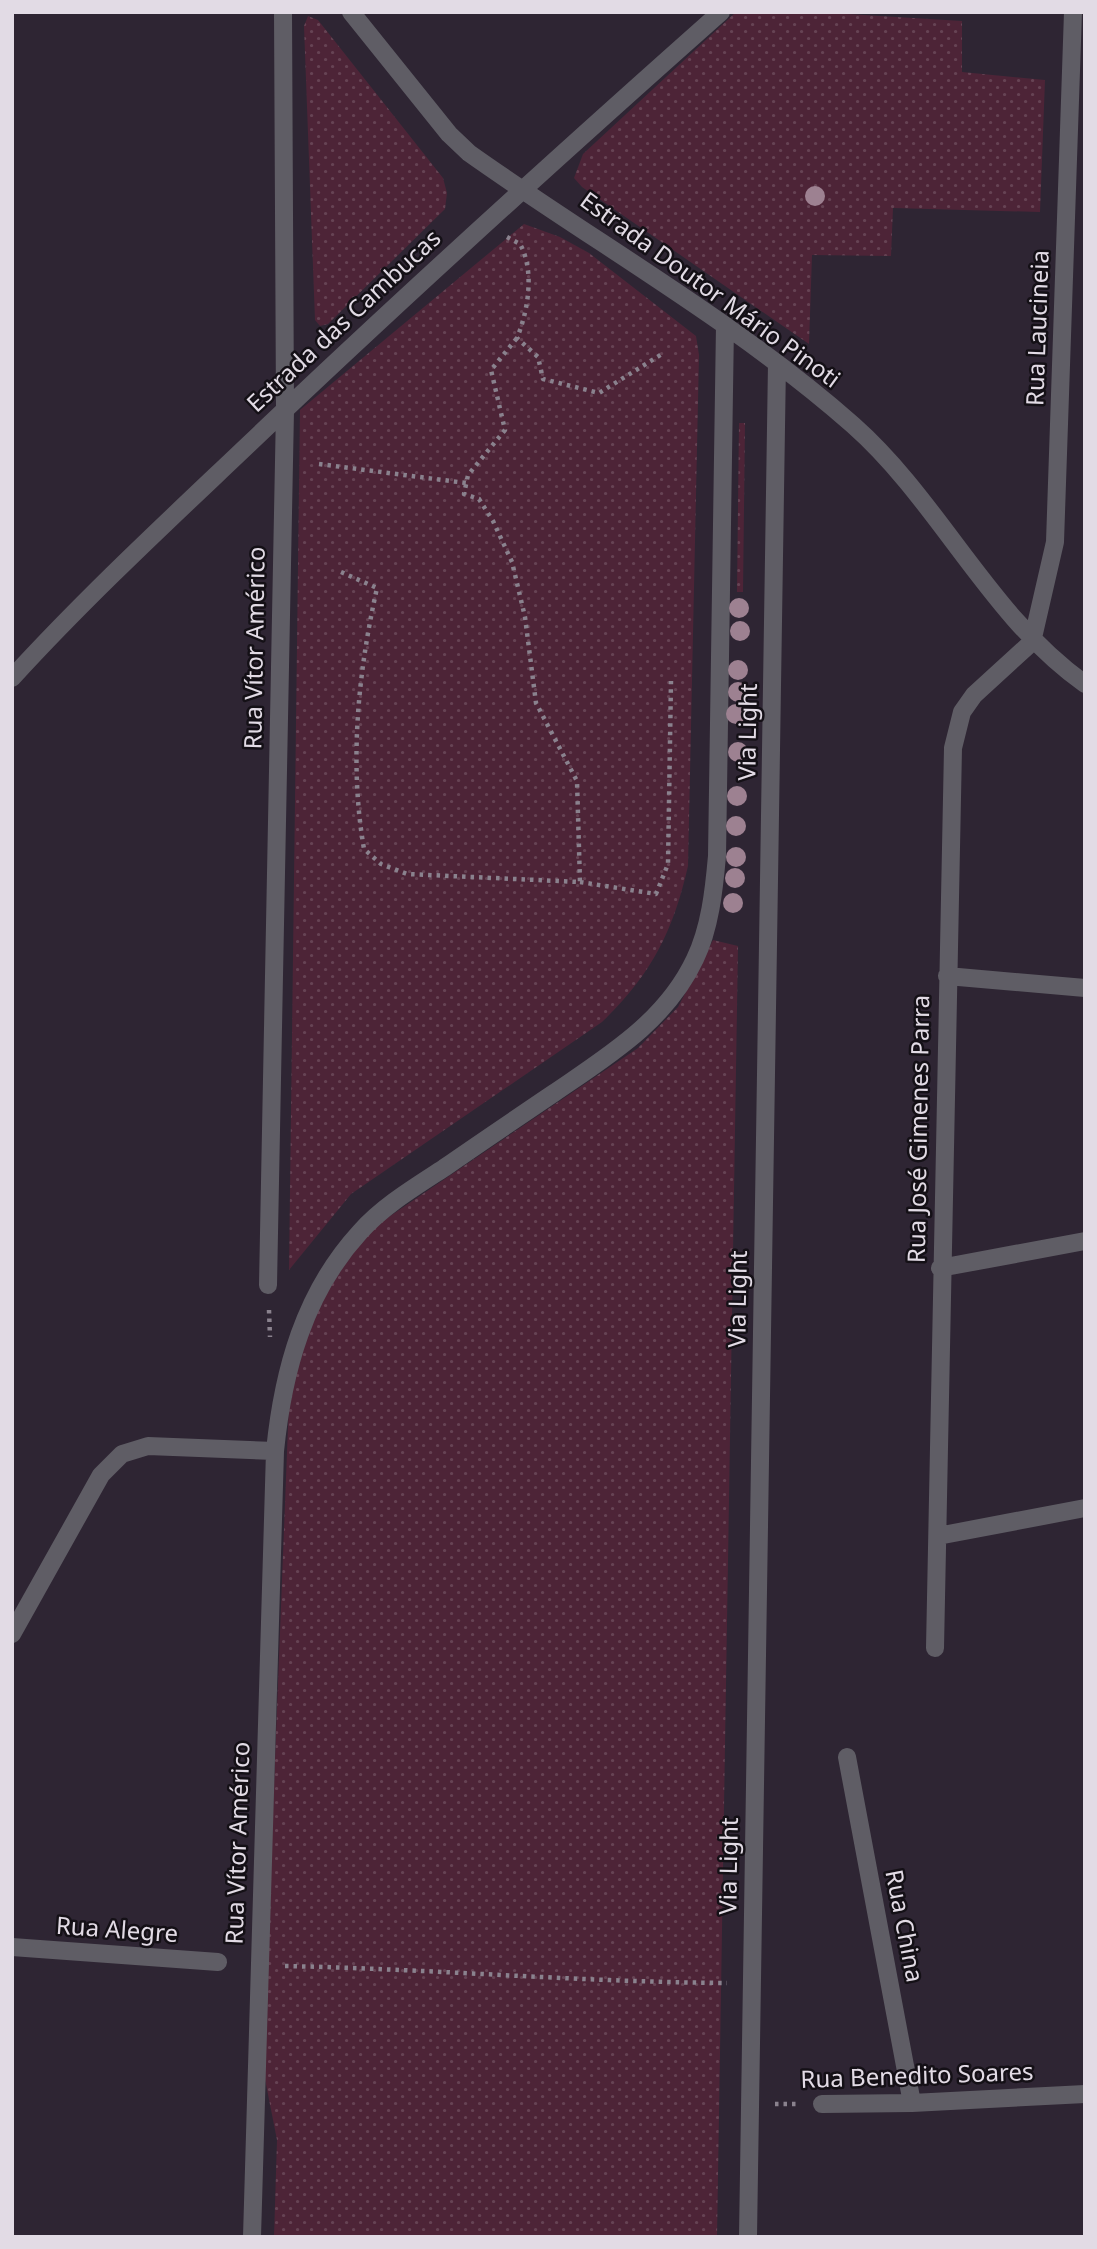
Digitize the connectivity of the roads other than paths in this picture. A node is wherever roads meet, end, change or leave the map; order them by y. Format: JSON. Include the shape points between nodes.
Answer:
{"nodes":[{"id":1,"x":283,"y":12,"type":"edge"},
{"id":2,"x":351,"y":12,"type":"edge"},
{"id":3,"x":721,"y":12,"type":"edge"},
{"id":4,"x":1073,"y":12,"type":"edge"},
{"id":5,"x":523,"y":188,"type":"junction"},
{"id":6,"x":724,"y":325,"type":"junction"},
{"id":7,"x":778,"y":363,"type":"junction"},
{"id":8,"x":285,"y":410,"type":"junction"},
{"id":9,"x":1032,"y":642,"type":"junction"},
{"id":10,"x":12,"y":678,"type":"edge"},
{"id":11,"x":1085,"y":684,"type":"edge"},
{"id":12,"x":947,"y":976,"type":"junction"},
{"id":13,"x":1085,"y":988,"type":"edge"},
{"id":14,"x":1085,"y":1241,"type":"edge"},
{"id":15,"x":940,"y":1268,"type":"junction"},
{"id":16,"x":268,"y":1285,"type":"dead end"},
{"id":17,"x":275,"y":1451,"type":"junction"},
{"id":18,"x":1085,"y":1508,"type":"edge"},
{"id":19,"x":938,"y":1536,"type":"junction"},
{"id":20,"x":12,"y":1634,"type":"edge"},
{"id":21,"x":935,"y":1648,"type":"dead end"},
{"id":22,"x":847,"y":1757,"type":"dead end"},
{"id":23,"x":12,"y":1947,"type":"edge"},
{"id":24,"x":218,"y":1962,"type":"dead end"},
{"id":25,"x":1085,"y":2094,"type":"edge"},
{"id":26,"x":912,"y":2103,"type":"junction"},
{"id":27,"x":822,"y":2104,"type":"road end"},
{"id":28,"x":252,"y":2237,"type":"edge"},
{"id":29,"x":748,"y":2237,"type":"edge"}],
"edges":[{"from":1,"to":8,"type":"street","name":"Rua Vítor Américo"},
{"from":2,"to":5,"type":"street","name":"Estrada Doutor Mário Pinoti","via":[[449,134],[469,153]]},
{"from":3,"to":5,"type":"street","name":"Estrada das Cambucas"},
{"from":4,"to":9,"type":"street","name":"Rua Laucineia","via":[[1055,542]]},
{"from":5,"to":6,"type":"street","name":"Estrada Doutor Mário Pinoti"},
{"from":5,"to":8,"type":"street","name":"Estrada das Cambucas"},
{"from":6,"to":7,"type":"street","name":"Estrada Doutor Mário Pinoti"},
{"from":6,"to":17,"type":"street","name":"Via Light","via":[[717,856],[710,911],[695,959],[666,1003],[637,1034],[400,1198],[360,1231],[309,1306],[287,1375]]},
{"from":7,"to":9,"type":"street","name":"Estrada Doutor Mário Pinoti","via":[[855,426],[893,465]]},
{"from":7,"to":29,"type":"street","name":"Via Light"},
{"from":8,"to":10,"type":"street","name":"Estrada das Cambucas","via":[[69,615]]},
{"from":8,"to":16,"type":"street","name":"Rua Vítor Américo"},
{"from":9,"to":11,"type":"street","name":"Estrada Doutor Mário Pinoti"},
{"from":9,"to":12,"type":"street","name":"Rua José Gimenes Parra","via":[[974,695],[957,727]]},
{"from":12,"to":13,"type":"street"},
{"from":12,"to":15,"type":"street","name":"Rua José Gimenes Parra"},
{"from":14,"to":15,"type":"street"},
{"from":15,"to":19,"type":"street","name":"Rua José Gimenes Parra"},
{"from":17,"to":20,"type":"street","via":[[148,1446],[122,1454],[101,1475]]},
{"from":17,"to":28,"type":"street","name":"Rua Vítor Américo"},
{"from":18,"to":19,"type":"street"},
{"from":19,"to":21,"type":"street","name":"Rua José Gimenes Parra"},
{"from":22,"to":26,"type":"street","name":"Rua China"},
{"from":23,"to":24,"type":"street","name":"Rua Alegre"},
{"from":25,"to":26,"type":"street","name":"Rua Benedito Soares"},
{"from":26,"to":27,"type":"street","name":"Rua Benedito Soares"}]}
